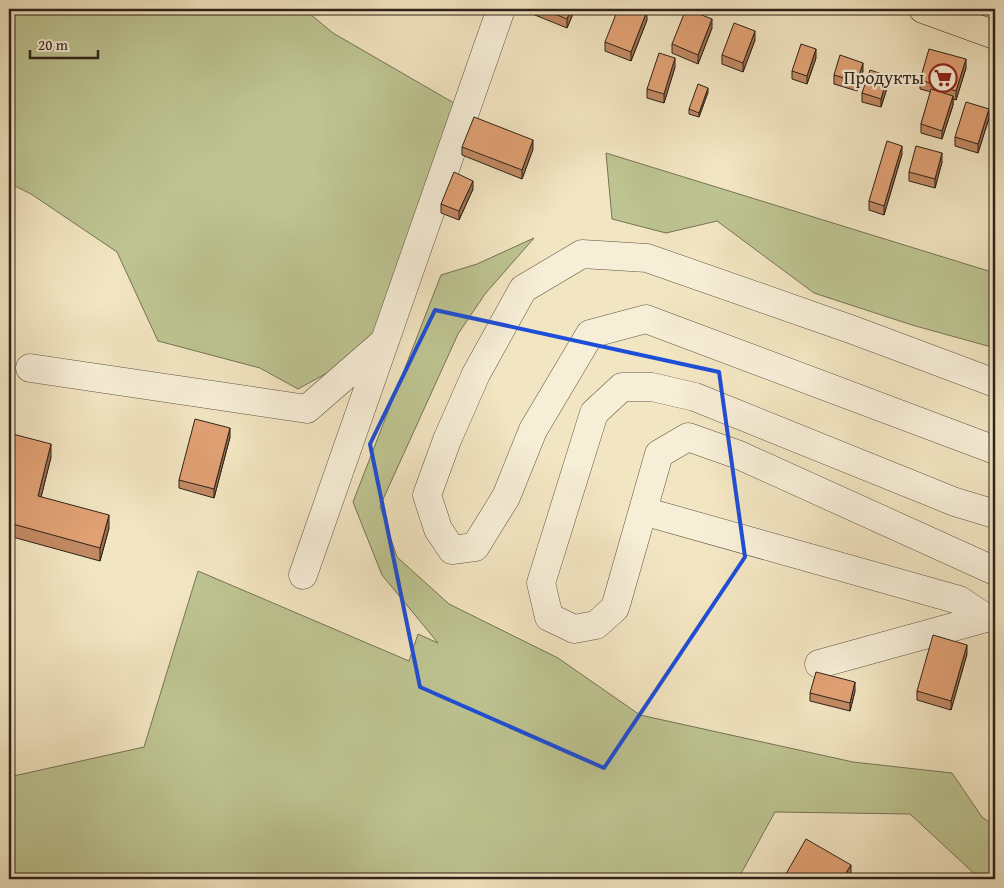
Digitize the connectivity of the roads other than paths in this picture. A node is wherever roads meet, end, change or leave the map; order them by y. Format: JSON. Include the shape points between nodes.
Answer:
{"nodes":[{"id":1,"x":502,"y":9,"type":"edge"},
{"id":2,"x":923,"y":9,"type":"edge"},
{"id":3,"x":995,"y":35,"type":"edge"},
{"id":4,"x":385,"y":342,"type":"junction"},
{"id":5,"x":30,"y":368,"type":"dead end"},
{"id":6,"x":995,"y":383,"type":"edge"},
{"id":7,"x":995,"y":450,"type":"edge"},
{"id":8,"x":643,"y":511,"type":"junction"},
{"id":9,"x":995,"y":514,"type":"edge"},
{"id":10,"x":995,"y":571,"type":"edge"},
{"id":11,"x":303,"y":576,"type":"dead end"},
{"id":12,"x":991,"y":618,"type":"edge"},
{"id":13,"x":819,"y":664,"type":"dead end"}],
"edges":[{"from":1,"to":4,"type":"street"},
{"from":2,"to":3,"type":"main road"},
{"from":4,"to":5,"type":"street","via":[[307,409]]},
{"from":4,"to":11,"type":"street"},
{"from":6,"to":7,"type":"street","via":[[844,326],[647,258],[582,254],[523,289],[476,374],[427,495],[438,529],[452,550],[475,548],[506,496],[534,430],[590,334],[646,319]]},
{"from":8,"to":9,"type":"street","via":[[615,608],[596,625],[574,629],[548,616],[542,583],[594,413],[622,387],[652,387],[695,397],[954,502]]},
{"from":8,"to":10,"type":"street","via":[[659,454],[688,436],[739,455]]},
{"from":8,"to":12,"type":"street","via":[[959,600]]},
{"from":12,"to":13,"type":"street"}]}
